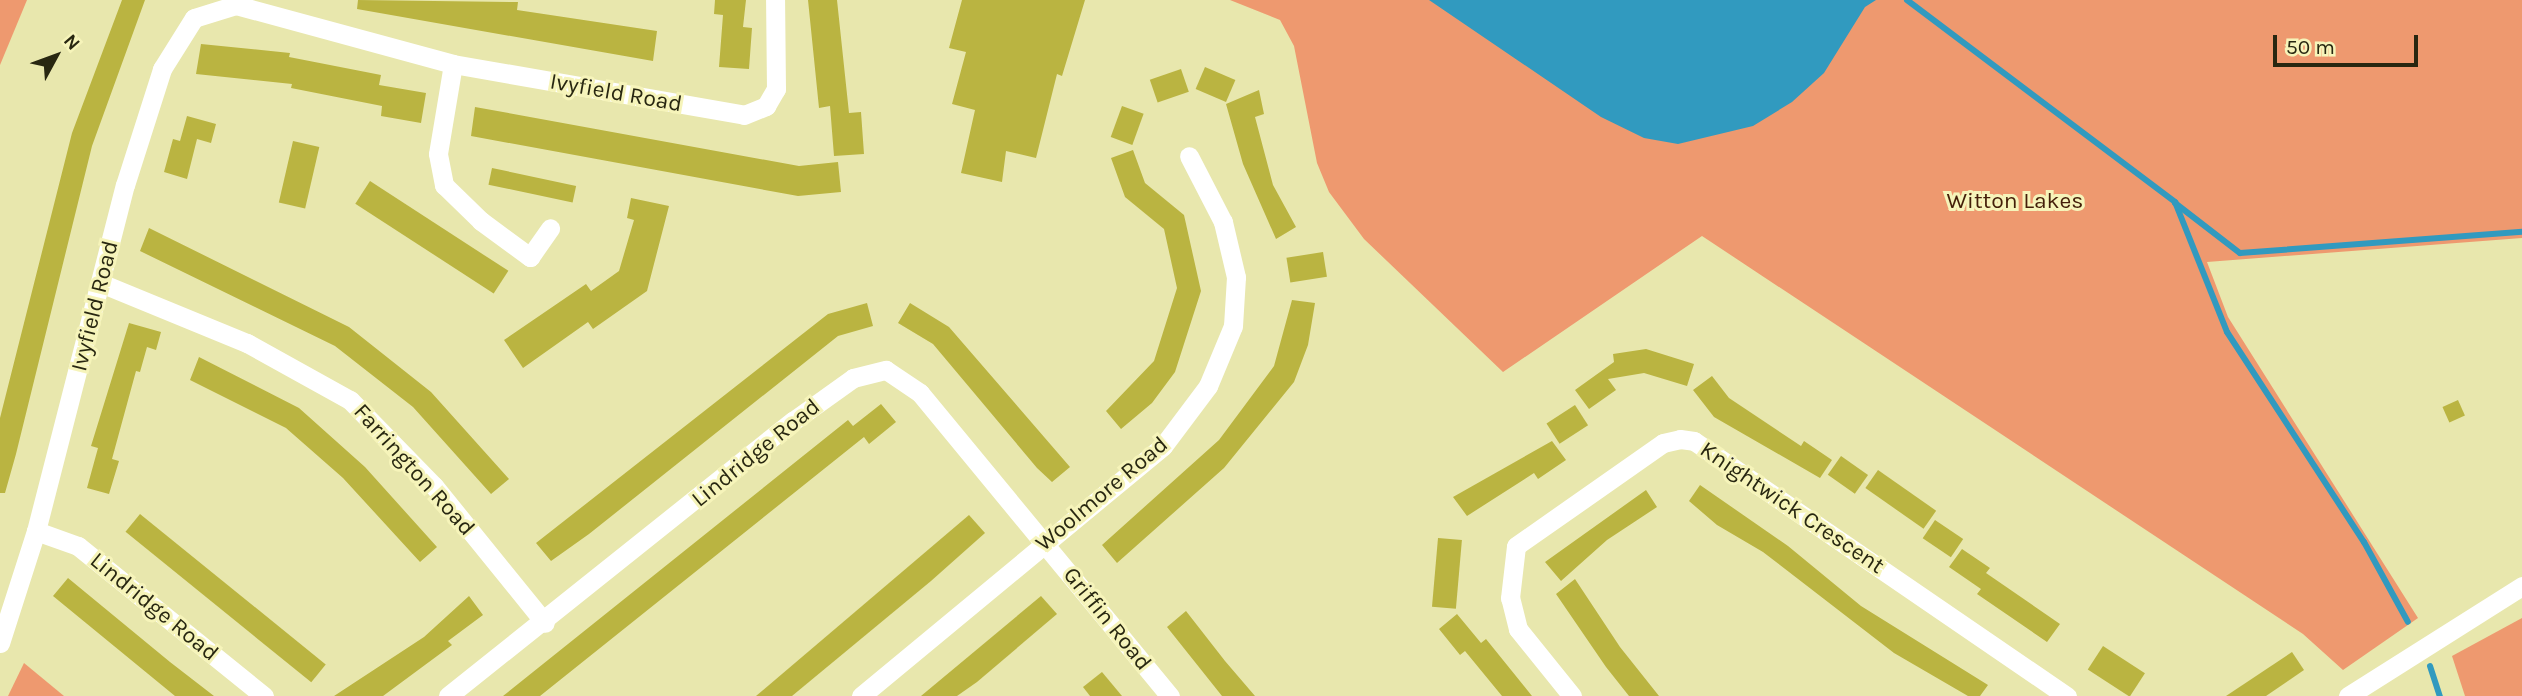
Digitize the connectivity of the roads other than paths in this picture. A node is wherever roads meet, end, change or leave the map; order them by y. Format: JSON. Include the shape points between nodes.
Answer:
{"nodes":[{"id":1,"x":775,"y":0,"type":"edge"},
{"id":2,"x":237,"y":3,"type":"edge"},
{"id":3,"x":453,"y":64,"type":"junction"},
{"id":4,"x":1189,"y":156,"type":"dead end"},
{"id":5,"x":550,"y":228,"type":"dead end"},
{"id":6,"x":103,"y":284,"type":"junction"},
{"id":7,"x":36,"y":531,"type":"junction"},
{"id":8,"x":1044,"y":543,"type":"junction"},
{"id":9,"x":2522,"y":586,"type":"edge"},
{"id":10,"x":545,"y":623,"type":"junction"},
{"id":11,"x":0,"y":643,"type":"edge"},
{"id":12,"x":264,"y":696,"type":"edge"},
{"id":13,"x":448,"y":696,"type":"edge"},
{"id":14,"x":861,"y":696,"type":"edge"},
{"id":15,"x":1170,"y":696,"type":"edge"},
{"id":16,"x":1572,"y":696,"type":"edge"},
{"id":17,"x":2067,"y":696,"type":"edge"},
{"id":18,"x":2348,"y":696,"type":"edge"}],
"edges":[{"from":1,"to":3,"type":"street","name":"Ivyfield Road","via":[[776,89],[766,106],[744,115]]},
{"from":2,"to":3,"type":"street","name":"Ivyfield Road"},
{"from":2,"to":6,"type":"street","name":"Ivyfield Road","via":[[194,18],[162,69],[125,185]]},
{"from":3,"to":5,"type":"street","via":[[438,154],[444,185],[481,221],[530,257]]},
{"from":4,"to":8,"type":"street","name":"Woolmore Road","via":[[1233,255],[1233,326],[1208,386],[1169,439]]},
{"from":6,"to":7,"type":"street","name":"Ivyfield Road"},
{"from":6,"to":10,"type":"street","name":"Farrington Road","via":[[247,343],[350,400],[434,486]]},
{"from":7,"to":11,"type":"street","name":"Ivyfield Road"},
{"from":7,"to":12,"type":"street","name":"Lindridge Road","via":[[78,547]]},
{"from":8,"to":10,"type":"street","name":"Lindridge Road","via":[[920,393],[886,370],[853,378],[793,421]]},
{"from":8,"to":14,"type":"street","name":"Woolmore Road"},
{"from":8,"to":15,"type":"street","name":"Griffin Road"},
{"from":9,"to":18,"type":"street"},
{"from":10,"to":13,"type":"street","name":"Lindridge Road"},
{"from":16,"to":17,"type":"street","name":"Knightwick Crescent","via":[[1518,629],[1510,598],[1516,545],[1663,443],[1680,439],[1694,441]]}]}
